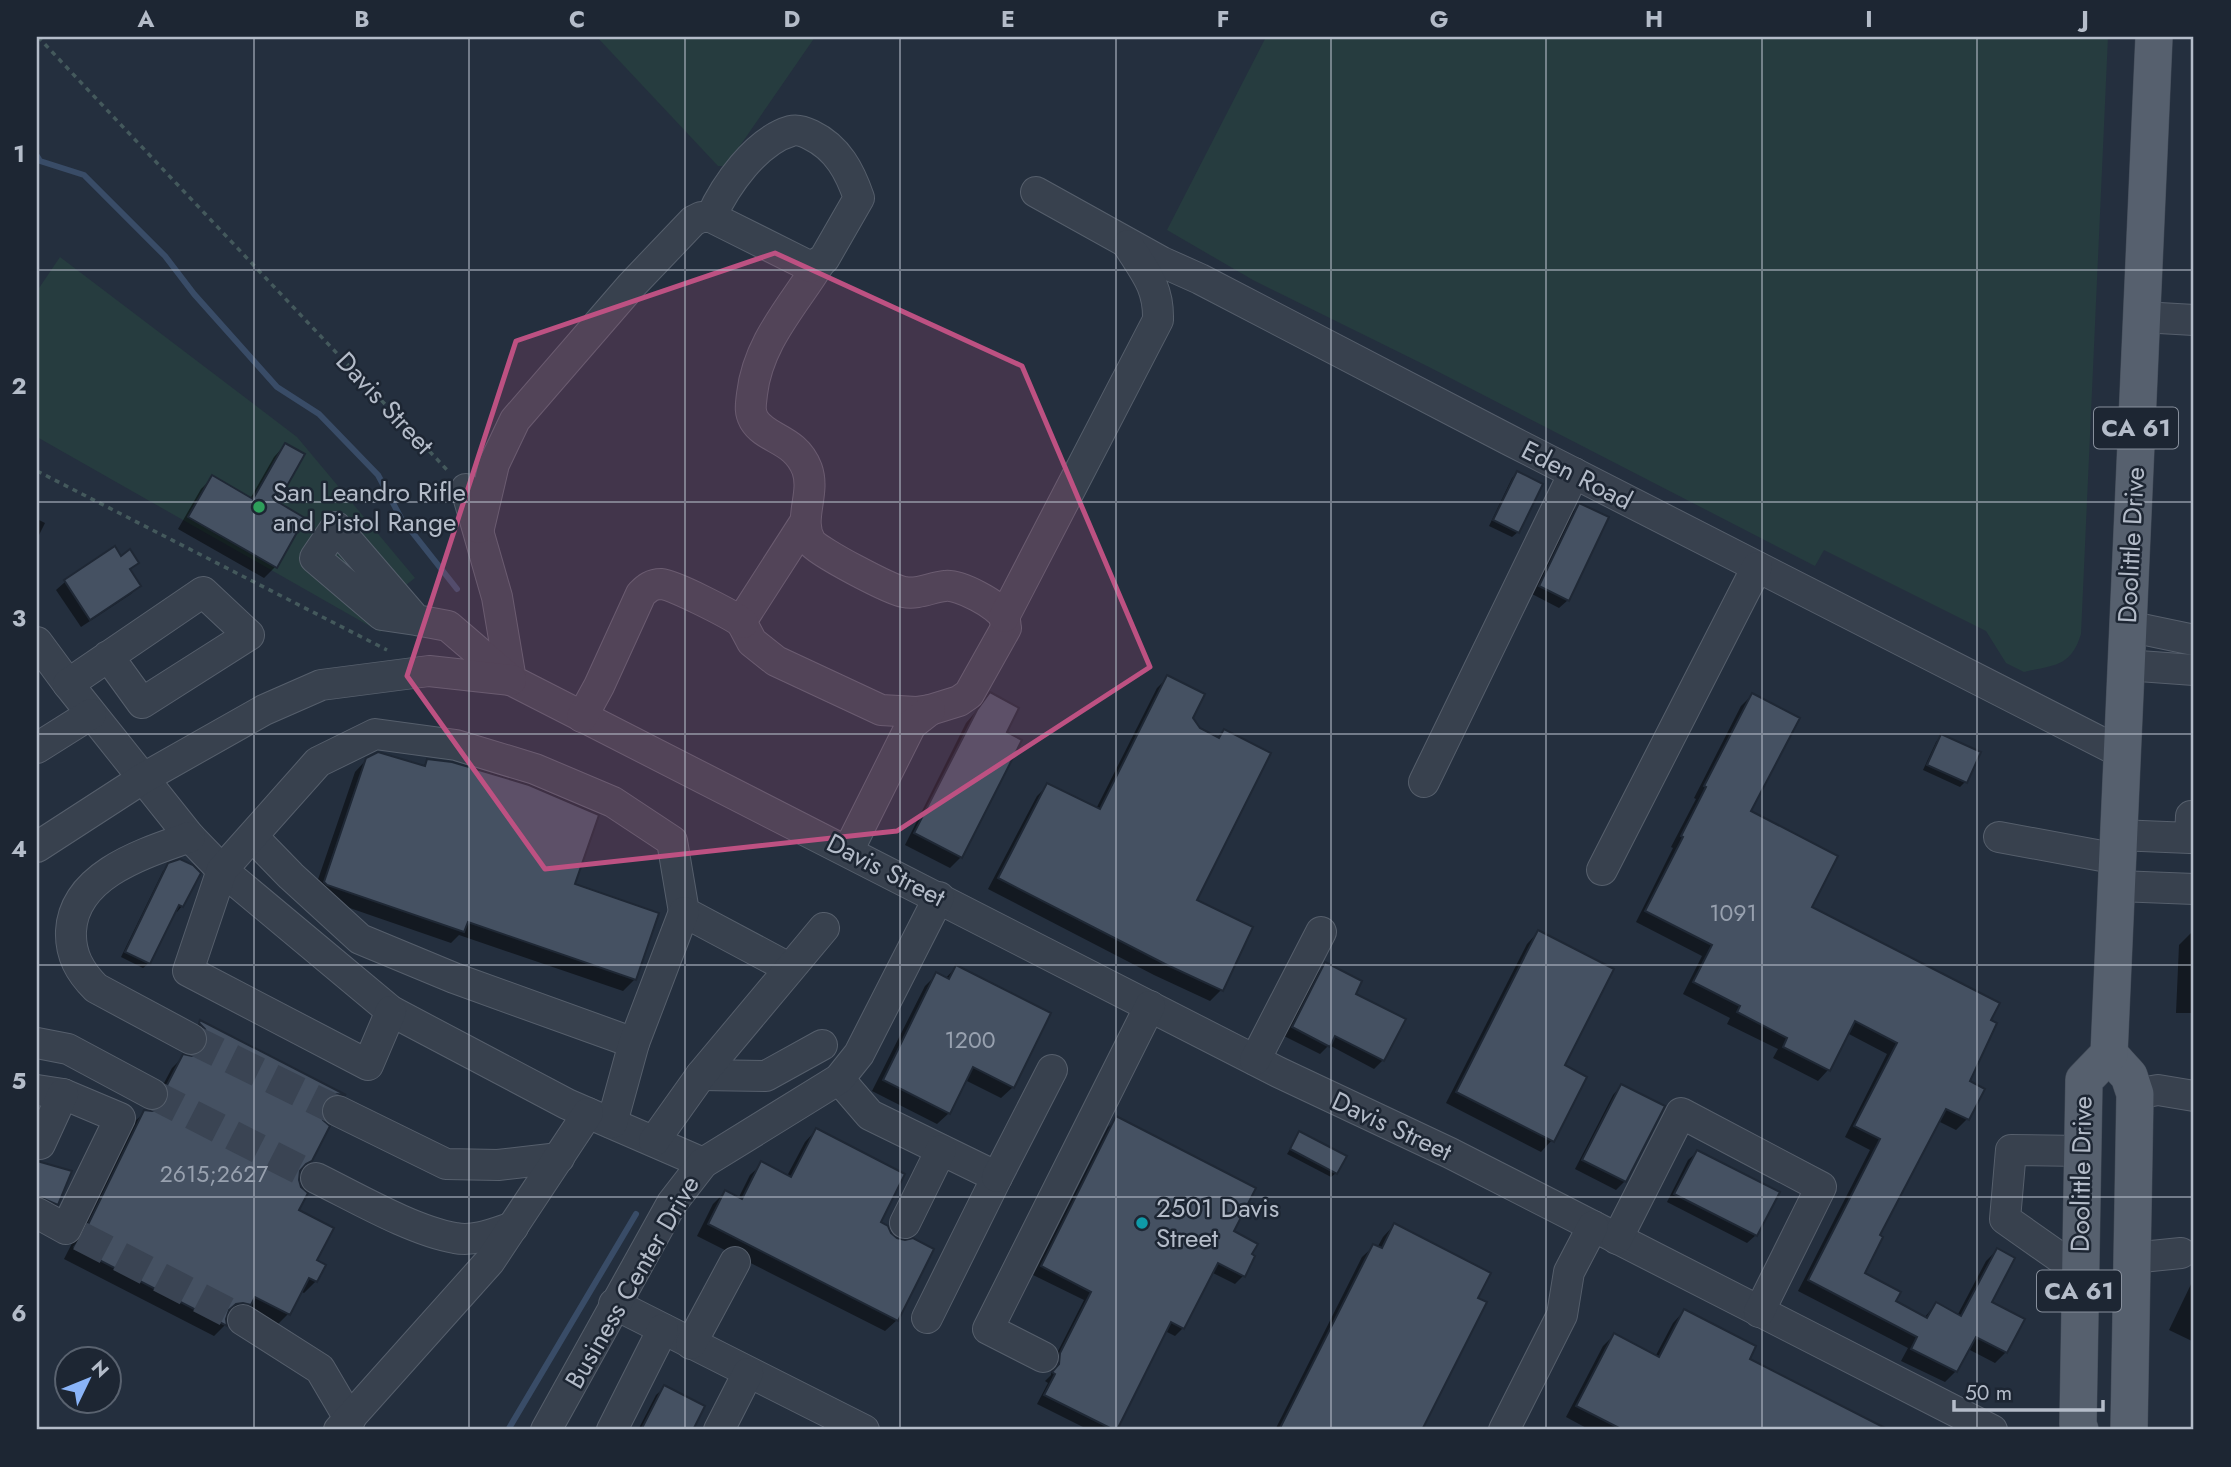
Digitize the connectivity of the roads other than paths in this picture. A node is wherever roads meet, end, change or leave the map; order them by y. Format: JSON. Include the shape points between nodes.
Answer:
{"nodes":[{"id":1,"x":2154,"y":37,"type":"edge"},
{"id":2,"x":1036,"y":192,"type":"dead end"},
{"id":3,"x":711,"y":217,"type":"junction"},
{"id":4,"x":1126,"y":242,"type":"junction"},
{"id":5,"x":819,"y":264,"type":"junction"},
{"id":6,"x":2142,"y":317,"type":"junction"},
{"id":7,"x":2194,"y":320,"type":"edge"},
{"id":8,"x":1574,"y":473,"type":"junction"},
{"id":9,"x":466,"y":489,"type":"road end"},
{"id":10,"x":805,"y":522,"type":"junction"},
{"id":11,"x":478,"y":532,"type":"junction"},
{"id":12,"x":1757,"y":567,"type":"junction"},
{"id":13,"x":1004,"y":617,"type":"junction"},
{"id":14,"x":416,"y":620,"type":"dead end"},
{"id":15,"x":743,"y":623,"type":"junction"},
{"id":16,"x":2127,"y":626,"type":"junction"},
{"id":17,"x":2194,"y":639,"type":"edge"},
{"id":18,"x":39,"y":651,"type":"edge"},
{"id":19,"x":108,"y":656,"type":"dead end"},
{"id":20,"x":2125,"y":665,"type":"junction"},
{"id":21,"x":2194,"y":670,"type":"edge"},
{"id":22,"x":511,"y":680,"type":"junction"},
{"id":23,"x":68,"y":684,"type":"junction"},
{"id":24,"x":930,"y":710,"type":"junction"},
{"id":25,"x":91,"y":714,"type":"junction"},
{"id":26,"x":582,"y":717,"type":"junction"},
{"id":27,"x":37,"y":748,"type":"edge"},
{"id":28,"x":2122,"y":753,"type":"junction"},
{"id":29,"x":142,"y":779,"type":"junction"},
{"id":30,"x":1424,"y":782,"type":"dead end"},
{"id":31,"x":2192,"y":830,"type":"edge"},
{"id":32,"x":190,"y":837,"type":"junction"},
{"id":33,"x":253,"y":837,"type":"junction"},
{"id":34,"x":1998,"y":837,"type":"dead end"},
{"id":35,"x":38,"y":844,"type":"edge"},
{"id":36,"x":848,"y":850,"type":"junction"},
{"id":37,"x":2118,"y":860,"type":"junction"},
{"id":38,"x":222,"y":870,"type":"junction"},
{"id":39,"x":1602,"y":870,"type":"dead end"},
{"id":40,"x":2194,"y":889,"type":"edge"},
{"id":41,"x":939,"y":897,"type":"junction"},
{"id":42,"x":684,"y":912,"type":"junction"},
{"id":43,"x":824,"y":928,"type":"dead end"},
{"id":44,"x":1321,"y":932,"type":"dead end"},
{"id":45,"x":789,"y":968,"type":"junction"},
{"id":46,"x":1150,"y":1006,"type":"junction"},
{"id":47,"x":391,"y":1011,"type":"junction"},
{"id":48,"x":191,"y":1039,"type":"tunnel mouth"},
{"id":49,"x":634,"y":1043,"type":"junction"},
{"id":50,"x":37,"y":1044,"type":"edge"},
{"id":51,"x":822,"y":1045,"type":"dead end"},
{"id":52,"x":2109,"y":1054,"type":"junction"},
{"id":53,"x":1255,"y":1059,"type":"junction"},
{"id":54,"x":1052,"y":1070,"type":"dead end"},
{"id":55,"x":701,"y":1075,"type":"junction"},
{"id":56,"x":839,"y":1079,"type":"junction"},
{"id":57,"x":50,"y":1092,"type":"edge"},
{"id":58,"x":152,"y":1094,"type":"tunnel mouth"},
{"id":59,"x":2135,"y":1094,"type":"junction"},
{"id":60,"x":2194,"y":1096,"type":"edge"},
{"id":61,"x":338,"y":1111,"type":"tunnel mouth"},
{"id":62,"x":600,"y":1118,"type":"junction"},
{"id":63,"x":654,"y":1140,"type":"junction"},
{"id":64,"x":40,"y":1144,"type":"dead end"},
{"id":65,"x":941,"y":1150,"type":"junction"},
{"id":66,"x":2082,"y":1151,"type":"junction"},
{"id":67,"x":559,"y":1158,"type":"junction"},
{"id":68,"x":703,"y":1163,"type":"junction"},
{"id":69,"x":997,"y":1177,"type":"junction"},
{"id":70,"x":316,"y":1178,"type":"tunnel mouth"},
{"id":71,"x":37,"y":1213,"type":"edge"},
{"id":72,"x":905,"y":1223,"type":"dead end"},
{"id":73,"x":513,"y":1227,"type":"junction"},
{"id":74,"x":1605,"y":1232,"type":"junction"},
{"id":75,"x":2181,"y":1253,"type":"dead end"},
{"id":76,"x":2132,"y":1258,"type":"junction"},
{"id":77,"x":735,"y":1262,"type":"dead end"},
{"id":78,"x":2079,"y":1271,"type":"junction"},
{"id":79,"x":614,"y":1304,"type":"junction"},
{"id":80,"x":1759,"y":1312,"type":"junction"},
{"id":81,"x":927,"y":1318,"type":"dead end"},
{"id":82,"x":243,"y":1320,"type":"tunnel mouth"},
{"id":83,"x":663,"y":1329,"type":"junction"},
{"id":84,"x":691,"y":1344,"type":"junction"},
{"id":85,"x":1043,"y":1357,"type":"dead end"},
{"id":86,"x":741,"y":1369,"type":"junction"},
{"id":87,"x":345,"y":1425,"type":"edge"},
{"id":88,"x":546,"y":1430,"type":"edge"},
{"id":89,"x":612,"y":1430,"type":"edge"},
{"id":90,"x":719,"y":1430,"type":"edge"},
{"id":91,"x":864,"y":1430,"type":"edge"},
{"id":92,"x":1504,"y":1430,"type":"edge"},
{"id":93,"x":1992,"y":1430,"type":"edge"},
{"id":94,"x":2080,"y":1430,"type":"edge"},
{"id":95,"x":2129,"y":1430,"type":"edge"}],
"edges":[{"from":1,"to":6,"type":"main road","name":"Doolittle Drive","number":"CA 61"},
{"from":2,"to":4,"type":"street","name":"Eden Road"},
{"from":3,"to":5,"type":"street","via":[[811,267]]},
{"from":3,"to":5,"type":"street","via":[[740,168],[760,149],[792,131],[804,132],[838,155],[859,198]]},
{"from":3,"to":11,"type":"street","via":[[692,221],[515,420],[494,464]]},
{"from":4,"to":8,"type":"street","name":"Eden Road"},
{"from":4,"to":13,"type":"street","via":[[1153,283],[1158,320]]},
{"from":5,"to":10,"type":"street","via":[[764,350],[750,411],[759,427],[792,447],[807,471],[811,494]]},
{"from":6,"to":7,"type":"street"},
{"from":6,"to":16,"type":"main road","name":"Doolittle Drive","number":"CA 61"},
{"from":8,"to":12,"type":"street","name":"Eden Road"},
{"from":8,"to":30,"type":"street"},
{"from":9,"to":11,"type":"street"},
{"from":10,"to":13,"type":"street","via":[[818,549],[891,587],[902,592],[954,586],[995,606]]},
{"from":10,"to":15,"type":"street"},
{"from":11,"to":22,"type":"street","via":[[497,597]]},
{"from":12,"to":28,"type":"street","name":"Eden Road"},
{"from":12,"to":39,"type":"street"},
{"from":13,"to":24,"type":"street","via":[[1006,628],[970,694]]},
{"from":14,"to":22,"type":"street","via":[[448,626]]},
{"from":15,"to":24,"type":"street","via":[[752,642],[801,673],[881,710]]},
{"from":15,"to":26,"type":"street","via":[[664,584],[648,587],[640,594]]},
{"from":16,"to":17,"type":"street"},
{"from":16,"to":20,"type":"main road","name":"Doolittle Drive","number":"CA 61"},
{"from":18,"to":23,"type":"street"},
{"from":19,"to":23,"type":"street"},
{"from":20,"to":21,"type":"street"},
{"from":20,"to":28,"type":"main road","name":"Doolittle Drive","number":"CA 61"},
{"from":22,"to":26,"type":"street","name":"Davis Street"},
{"from":22,"to":29,"type":"street","via":[[429,671],[321,685],[264,710]]},
{"from":23,"to":25,"type":"street"},
{"from":24,"to":36,"type":"street","via":[[911,725]]},
{"from":25,"to":27,"type":"street"},
{"from":25,"to":29,"type":"street"},
{"from":26,"to":36,"type":"street","name":"Davis Street"},
{"from":28,"to":37,"type":"main road","name":"Doolittle Drive","number":"CA 61"},
{"from":29,"to":32,"type":"street"},
{"from":29,"to":35,"type":"street"},
{"from":31,"to":37,"type":"street"},
{"from":32,"to":38,"type":"street"},
{"from":32,"to":48,"type":"street","via":[[99,879],[74,909],[70,938],[73,957],[96,988]]},
{"from":33,"to":38,"type":"street"},
{"from":33,"to":42,"type":"street","via":[[317,762],[375,734],[457,745],[535,769],[613,802],[672,841]]},
{"from":33,"to":49,"type":"street","via":[[360,939]]},
{"from":34,"to":37,"type":"street"},
{"from":36,"to":41,"type":"street","name":"Davis Street"},
{"from":37,"to":40,"type":"street"},
{"from":37,"to":52,"type":"main road","name":"Doolittle Drive","number":"CA 61"},
{"from":38,"to":47,"type":"street"},
{"from":38,"to":47,"type":"street","via":[[188,971],[368,1065]]},
{"from":41,"to":46,"type":"street","name":"Davis Street"},
{"from":41,"to":56,"type":"street","name":"Business Center Drive","via":[[859,1054]]},
{"from":42,"to":45,"type":"street"},
{"from":42,"to":49,"type":"street"},
{"from":43,"to":45,"type":"street"},
{"from":44,"to":53,"type":"street"},
{"from":45,"to":55,"type":"street"},
{"from":46,"to":53,"type":"street","name":"Davis Street"},
{"from":46,"to":85,"type":"street","via":[[988,1329]]},
{"from":47,"to":62,"type":"street"},
{"from":49,"to":62,"type":"street"},
{"from":50,"to":58,"type":"street","via":[[68,1049]]},
{"from":51,"to":55,"type":"street","via":[[766,1076]]},
{"from":52,"to":59,"type":"main road","name":"Doolittle Drive","via":[[2129,1076]]},
{"from":52,"to":66,"type":"main road","name":"Doolittle Drive","number":"CA 61","via":[[2084,1080]]},
{"from":53,"to":74,"type":"street","name":"Davis Street"},
{"from":54,"to":69,"type":"street"},
{"from":55,"to":63,"type":"street"},
{"from":56,"to":65,"type":"street","via":[[870,1115]]},
{"from":56,"to":68,"type":"street","name":"Business Center Drive"},
{"from":57,"to":64,"type":"street"},
{"from":57,"to":71,"type":"street","via":[[120,1118],[73,1232]]},
{"from":59,"to":60,"type":"street","via":[[2158,1090]]},
{"from":59,"to":76,"type":"main road","name":"Doolittle Drive","number":"CA 61"},
{"from":61,"to":67,"type":"street","via":[[446,1164],[499,1165]]},
{"from":62,"to":63,"type":"street"},
{"from":62,"to":67,"type":"street"},
{"from":63,"to":68,"type":"street"},
{"from":65,"to":69,"type":"street"},
{"from":65,"to":72,"type":"street"},
{"from":66,"to":78,"type":"main road","name":"Doolittle Drive","number":"CA 61"},
{"from":66,"to":78,"type":"street","via":[[2011,1150],[2006,1219]]},
{"from":67,"to":73,"type":"street"},
{"from":68,"to":79,"type":"street","name":"Business Center Drive","via":[[672,1202]]},
{"from":69,"to":81,"type":"street"},
{"from":70,"to":73,"type":"street","via":[[409,1223],[456,1238],[481,1237]]},
{"from":73,"to":87,"type":"street","via":[[490,1261]]},
{"from":74,"to":80,"type":"street","name":"Davis Street"},
{"from":74,"to":80,"type":"street","via":[[1681,1113],[1821,1186]]},
{"from":74,"to":92,"type":"street","via":[[1569,1272],[1562,1315]]},
{"from":75,"to":76,"type":"street"},
{"from":76,"to":95,"type":"main road","name":"Doolittle Drive","number":"CA 61"},
{"from":77,"to":84,"type":"street"},
{"from":78,"to":94,"type":"main road","name":"Doolittle Drive","number":"CA 61"},
{"from":79,"to":83,"type":"street"},
{"from":79,"to":88,"type":"street","name":"Business Center Drive"},
{"from":80,"to":93,"type":"street","name":"Davis Street"},
{"from":82,"to":87,"type":"street","via":[[320,1369]]},
{"from":83,"to":84,"type":"street"},
{"from":83,"to":89,"type":"street"},
{"from":84,"to":86,"type":"street"},
{"from":86,"to":90,"type":"street"},
{"from":86,"to":91,"type":"street"}]}
